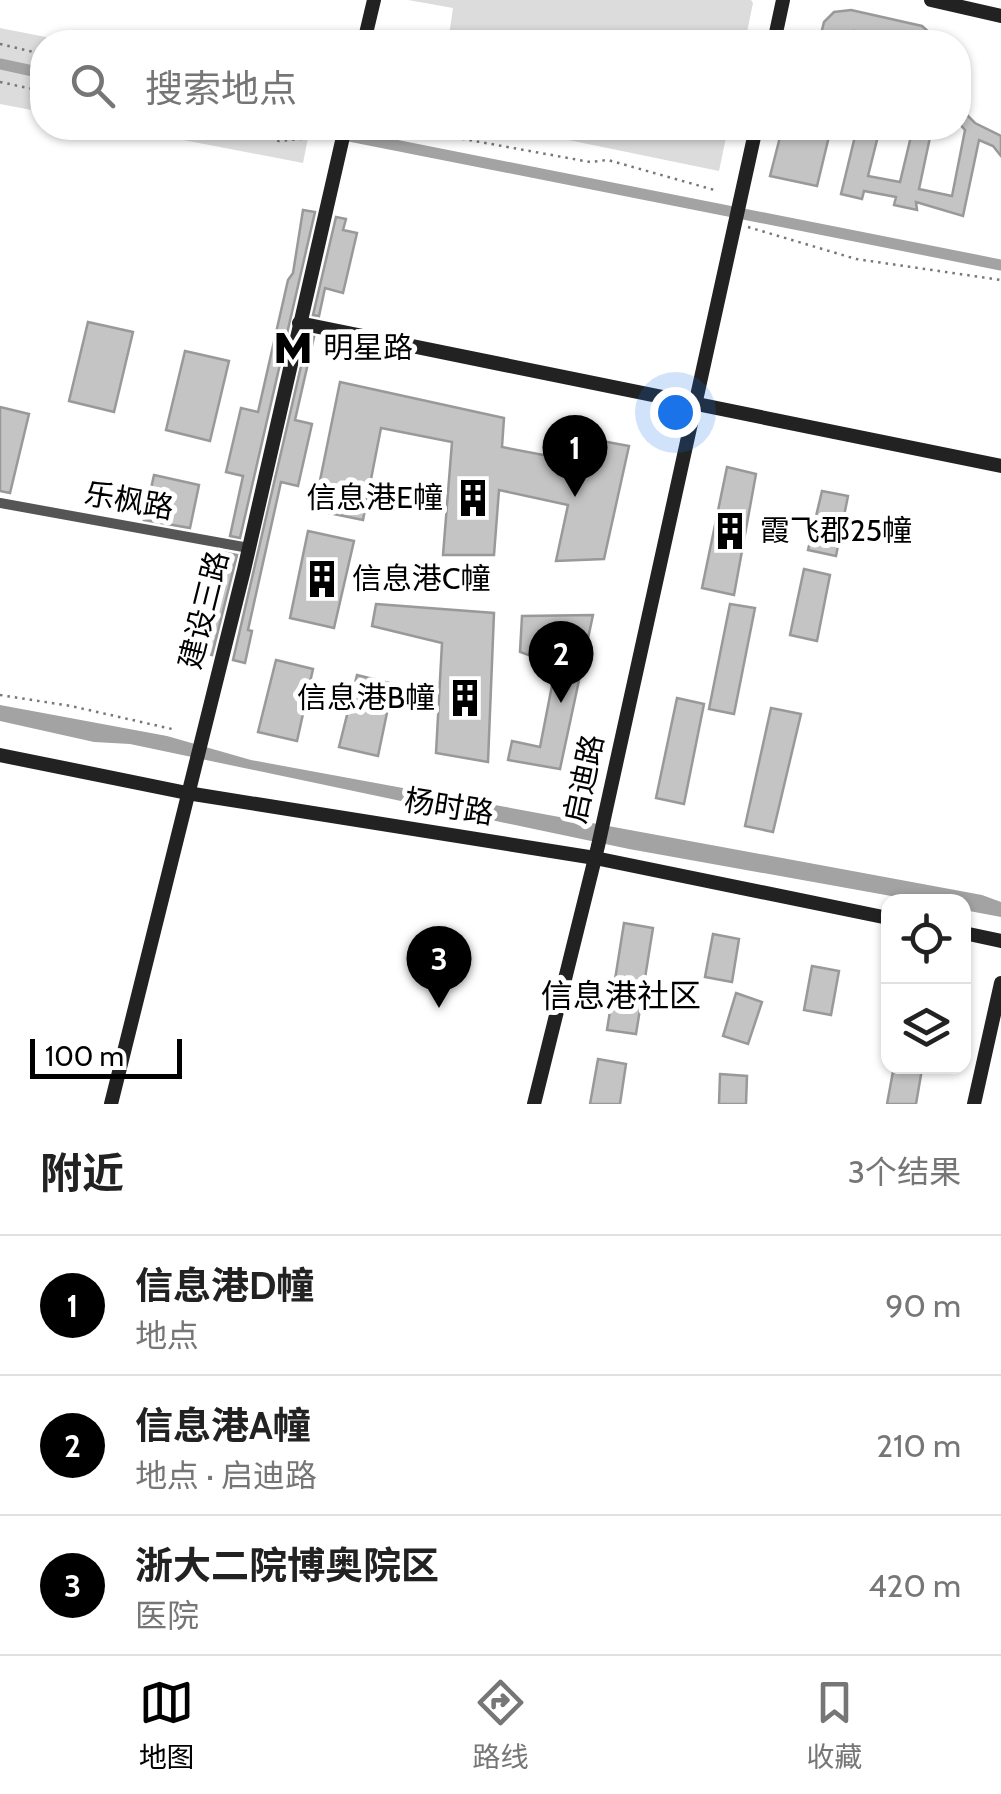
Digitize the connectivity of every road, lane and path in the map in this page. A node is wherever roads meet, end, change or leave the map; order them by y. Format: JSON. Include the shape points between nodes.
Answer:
{"nodes":[{"id":1,"x":374,"y":0,"type":"edge"},
{"id":2,"x":783,"y":0,"type":"edge"},
{"id":3,"x":931,"y":0,"type":"edge"},
{"id":4,"x":1001,"y":16,"type":"edge"},
{"id":5,"x":367,"y":30,"type":"edge"},
{"id":6,"x":777,"y":30,"type":"edge"},
{"id":7,"x":0,"y":44,"type":"edge"},
{"id":8,"x":30,"y":51,"type":"edge"},
{"id":9,"x":0,"y":82,"type":"edge"},
{"id":10,"x":30,"y":88,"type":"edge"},
{"id":11,"x":342,"y":140,"type":"edge"},
{"id":12,"x":470,"y":140,"type":"edge"},
{"id":13,"x":753,"y":140,"type":"edge"},
{"id":14,"x":718,"y":191,"type":"dead end"},
{"id":15,"x":741,"y":228,"type":"junction"},
{"id":16,"x":1001,"y":280,"type":"edge"},
{"id":17,"x":300,"y":323,"type":"junction"},
{"id":18,"x":696,"y":406,"type":"junction"},
{"id":19,"x":1001,"y":466,"type":"edge"},
{"id":20,"x":0,"y":502,"type":"edge"},
{"id":21,"x":249,"y":548,"type":"junction"},
{"id":22,"x":0,"y":695,"type":"edge"},
{"id":23,"x":172,"y":729,"type":"dead end"},
{"id":24,"x":0,"y":755,"type":"edge"},
{"id":25,"x":187,"y":793,"type":"junction"},
{"id":26,"x":597,"y":852,"type":"junction"},
{"id":27,"x":881,"y":916,"type":"edge"},
{"id":28,"x":971,"y":935,"type":"edge"},
{"id":29,"x":1001,"y":941,"type":"edge"},
{"id":30,"x":1001,"y":983,"type":"edge"},
{"id":31,"x":111,"y":1104,"type":"edge"},
{"id":32,"x":534,"y":1104,"type":"edge"},
{"id":33,"x":974,"y":1104,"type":"edge"}],
"edges":[{"from":1,"to":5,"type":"street"},
{"from":2,"to":6,"type":"street"},
{"from":3,"to":4,"type":"street"},
{"from":7,"to":8,"type":"path"},
{"from":9,"to":10,"type":"path"},
{"from":11,"to":17,"type":"street","name":"建设三路"},
{"from":12,"to":14,"type":"path","via":[[608,160]]},
{"from":13,"to":15,"type":"street","name":"启迪路","via":[[740,198]]},
{"from":15,"to":16,"type":"path","via":[[856,259]]},
{"from":15,"to":18,"type":"street","name":"启迪路"},
{"from":17,"to":18,"type":"street"},
{"from":17,"to":21,"type":"street","name":"建设三路"},
{"from":18,"to":19,"type":"street"},
{"from":18,"to":26,"type":"street","name":"启迪路"},
{"from":20,"to":21,"type":"street","name":"乐枫路"},
{"from":21,"to":25,"type":"street","name":"建设三路"},
{"from":22,"to":23,"type":"path"},
{"from":24,"to":25,"type":"street","name":"杨时路"},
{"from":25,"to":26,"type":"street","name":"杨时路"},
{"from":25,"to":31,"type":"street","name":"建设三路"},
{"from":26,"to":27,"type":"street","name":"杨时路"},
{"from":26,"to":32,"type":"street","name":"启迪路"},
{"from":28,"to":29,"type":"street"},
{"from":30,"to":33,"type":"street"}]}
